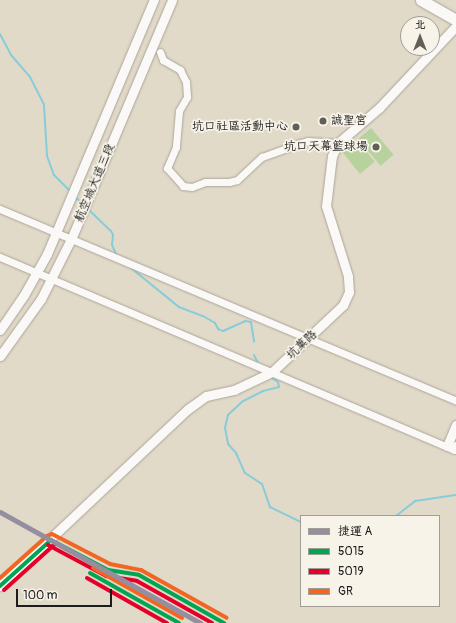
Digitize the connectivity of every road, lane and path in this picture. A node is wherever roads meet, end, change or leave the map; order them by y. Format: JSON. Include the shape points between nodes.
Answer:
{"nodes":[{"id":1,"x":154,"y":0,"type":"edge"},
{"id":2,"x":172,"y":0,"type":"edge"},
{"id":3,"x":421,"y":0,"type":"edge"},
{"id":4,"x":456,"y":20,"type":"edge"},
{"id":5,"x":456,"y":26,"type":"edge"},
{"id":6,"x":160,"y":52,"type":"dead end"},
{"id":7,"x":338,"y":143,"type":"junction"},
{"id":8,"x":0,"y":209,"type":"edge"},
{"id":9,"x":57,"y":232,"type":"junction"},
{"id":10,"x":72,"y":237,"type":"junction"},
{"id":11,"x":0,"y":257,"type":"edge"},
{"id":12,"x":38,"y":273,"type":"junction"},
{"id":13,"x":52,"y":279,"type":"junction"},
{"id":14,"x":0,"y":330,"type":"edge"},
{"id":15,"x":309,"y":339,"type":"junction"},
{"id":16,"x":0,"y":356,"type":"edge"},
{"id":17,"x":272,"y":372,"type":"junction"},
{"id":18,"x":456,"y":401,"type":"edge"},
{"id":19,"x":456,"y":425,"type":"edge"},
{"id":20,"x":453,"y":448,"type":"edge"},
{"id":21,"x":0,"y":586,"type":"edge"}],
"edges":[{"from":1,"to":9,"type":"street","name":"航空城大道三段"},
{"from":2,"to":10,"type":"street","name":"航空城大道三段"},
{"from":3,"to":4,"type":"main road"},
{"from":5,"to":7,"type":"street","name":"坑菓路","via":[[379,108]]},
{"from":6,"to":7,"type":"street","via":[[163,60],[180,70],[186,82],[187,96],[179,111],[176,147],[167,168],[183,186],[237,180],[262,157],[297,144],[308,141]]},
{"from":7,"to":15,"type":"street","name":"坑菓路","via":[[332,156],[326,206],[346,268],[349,292],[343,305]]},
{"from":8,"to":9,"type":"street"},
{"from":9,"to":10,"type":"street"},
{"from":9,"to":12,"type":"street","name":"航空城大道三段"},
{"from":10,"to":13,"type":"street","name":"航空城大道三段"},
{"from":10,"to":15,"type":"street"},
{"from":11,"to":12,"type":"street"},
{"from":12,"to":13,"type":"street"},
{"from":12,"to":14,"type":"street","name":"航空城大道三段"},
{"from":13,"to":16,"type":"street","name":"航空城大道三段"},
{"from":13,"to":17,"type":"street"},
{"from":15,"to":17,"type":"street","name":"坑菓路"},
{"from":15,"to":18,"type":"street"},
{"from":17,"to":20,"type":"street"},
{"from":17,"to":21,"type":"street","name":"坑菓路","via":[[234,390],[206,396],[188,409]]},
{"from":19,"to":20,"type":"street"}]}
